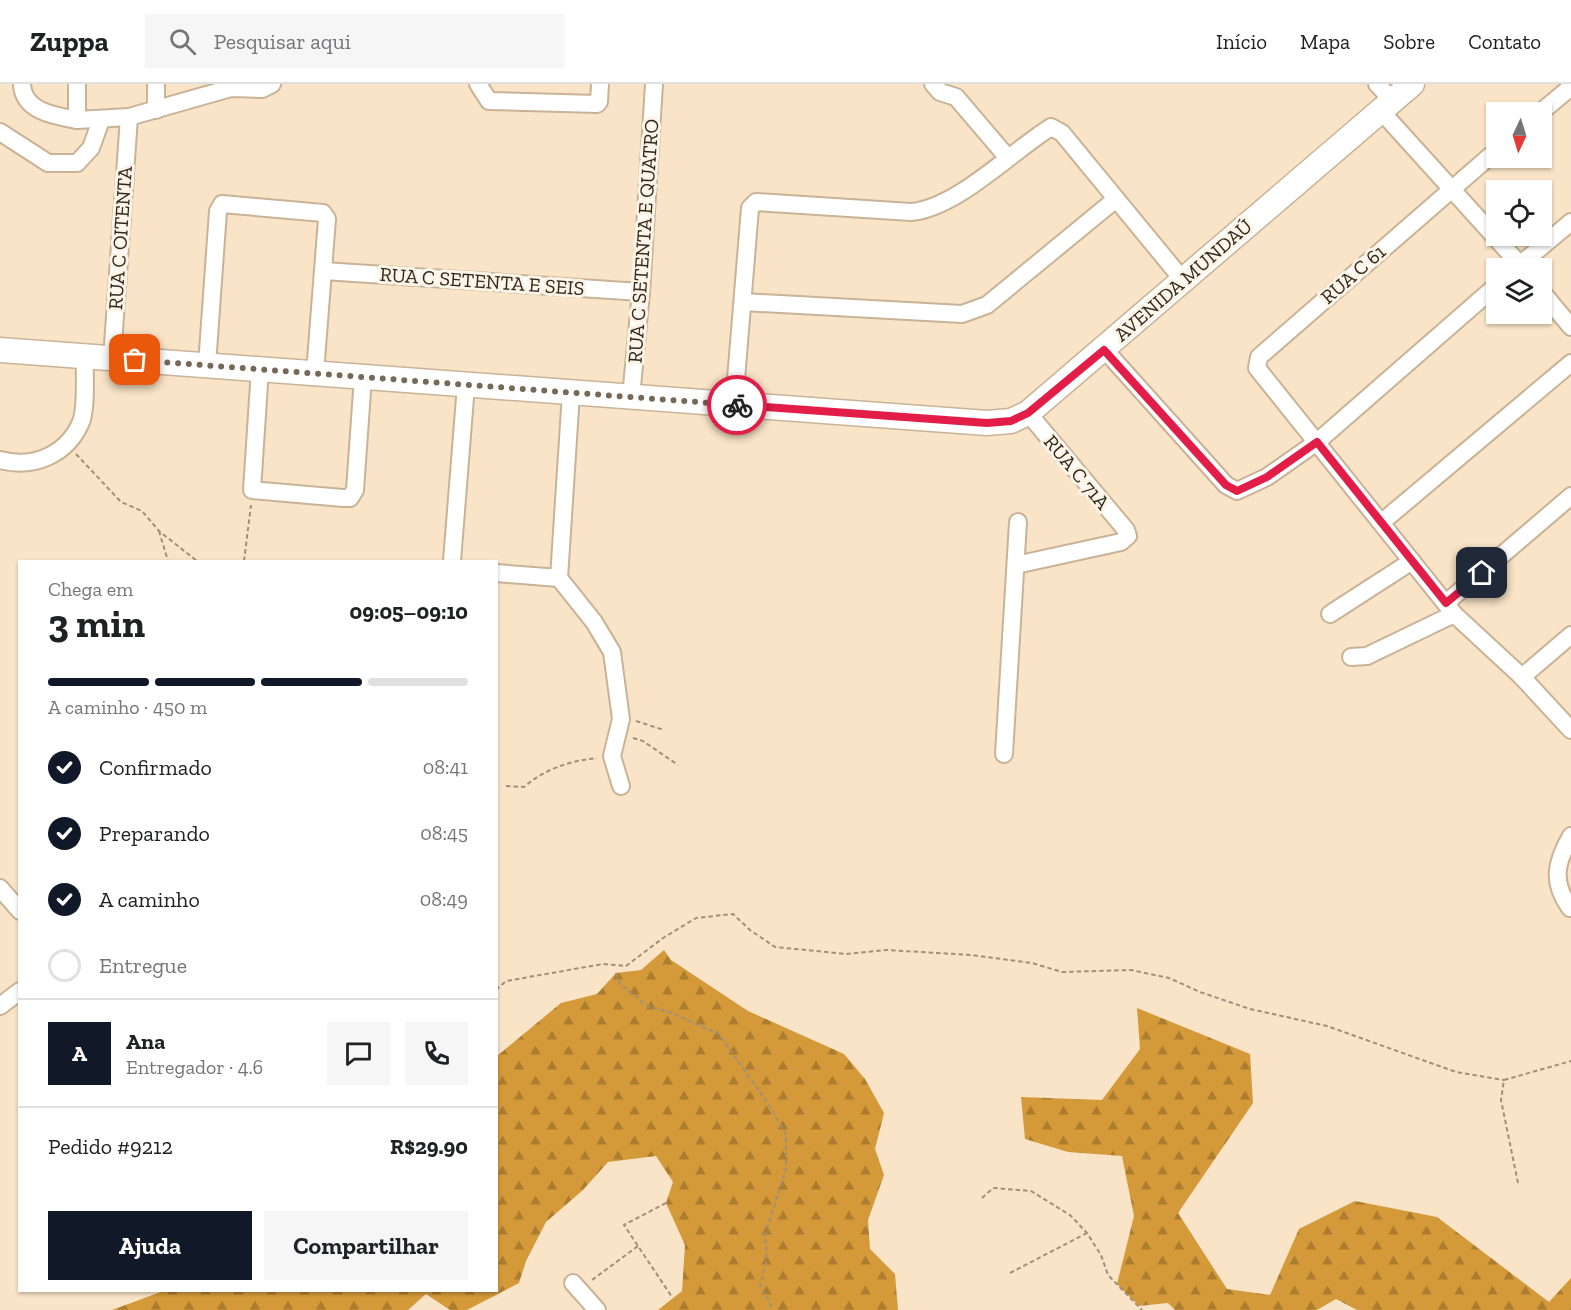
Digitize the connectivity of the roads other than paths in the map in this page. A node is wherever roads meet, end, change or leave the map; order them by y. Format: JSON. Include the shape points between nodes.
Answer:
{"nodes":[{"id":1,"x":22,"y":84,"type":"edge"},
{"id":2,"x":77,"y":84,"type":"edge"},
{"id":3,"x":156,"y":84,"type":"edge"},
{"id":4,"x":272,"y":84,"type":"edge"},
{"id":5,"x":478,"y":84,"type":"edge"},
{"id":6,"x":600,"y":84,"type":"edge"},
{"id":7,"x":654,"y":84,"type":"edge"},
{"id":8,"x":933,"y":84,"type":"edge"},
{"id":9,"x":1412,"y":84,"type":"edge"},
{"id":10,"x":231,"y":86,"type":"edge"},
{"id":11,"x":1571,"y":87,"type":"edge"},
{"id":12,"x":1384,"y":99,"type":"edge"},
{"id":13,"x":1552,"y":103,"type":"edge"},
{"id":14,"x":156,"y":110,"type":"junction"},
{"id":15,"x":129,"y":117,"type":"junction"},
{"id":16,"x":77,"y":120,"type":"junction"},
{"id":17,"x":101,"y":120,"type":"junction"},
{"id":18,"x":0,"y":132,"type":"edge"},
{"id":19,"x":1008,"y":158,"type":"junction"},
{"id":20,"x":1486,"y":159,"type":"edge"},
{"id":21,"x":1452,"y":188,"type":"junction"},
{"id":22,"x":1116,"y":199,"type":"junction"},
{"id":23,"x":1571,"y":222,"type":"edge"},
{"id":24,"x":1511,"y":258,"type":"edge"},
{"id":25,"x":1529,"y":258,"type":"edge"},
{"id":26,"x":324,"y":271,"type":"junction"},
{"id":27,"x":1182,"y":279,"type":"junction"},
{"id":28,"x":641,"y":292,"type":"junction"},
{"id":29,"x":1486,"y":295,"type":"edge"},
{"id":30,"x":742,"y":302,"type":"junction"},
{"id":31,"x":1552,"y":304,"type":"edge"},
{"id":32,"x":1571,"y":327,"type":"edge"},
{"id":33,"x":0,"y":350,"type":"edge"},
{"id":34,"x":1104,"y":350,"type":"junction"},
{"id":35,"x":85,"y":357,"type":"junction"},
{"id":36,"x":112,"y":359,"type":"junction"},
{"id":37,"x":1571,"y":363,"type":"edge"},
{"id":38,"x":207,"y":366,"type":"junction"},
{"id":39,"x":260,"y":369,"type":"junction"},
{"id":40,"x":315,"y":374,"type":"junction"},
{"id":41,"x":363,"y":377,"type":"junction"},
{"id":42,"x":466,"y":385,"type":"junction"},
{"id":43,"x":571,"y":393,"type":"junction"},
{"id":44,"x":631,"y":397,"type":"junction"},
{"id":45,"x":734,"y":404,"type":"junction"},
{"id":46,"x":1028,"y":413,"type":"junction"},
{"id":47,"x":1317,"y":442,"type":"junction"},
{"id":48,"x":0,"y":460,"type":"edge"},
{"id":49,"x":1571,"y":496,"type":"edge"},
{"id":50,"x":1018,"y":522,"type":"dead end"},
{"id":51,"x":1382,"y":522,"type":"junction"},
{"id":52,"x":452,"y":560,"type":"edge"},
{"id":53,"x":1412,"y":561,"type":"junction"},
{"id":54,"x":1016,"y":565,"type":"junction"},
{"id":55,"x":498,"y":573,"type":"edge"},
{"id":56,"x":559,"y":578,"type":"junction"},
{"id":57,"x":1450,"y":609,"type":"junction"},
{"id":58,"x":1330,"y":614,"type":"dead end"},
{"id":59,"x":1571,"y":635,"type":"edge"},
{"id":60,"x":1351,"y":657,"type":"dead end"},
{"id":61,"x":1522,"y":677,"type":"junction"},
{"id":62,"x":1571,"y":730,"type":"edge"},
{"id":63,"x":1004,"y":754,"type":"dead end"},
{"id":64,"x":621,"y":786,"type":"dead end"},
{"id":65,"x":1571,"y":836,"type":"edge"},
{"id":66,"x":0,"y":888,"type":"edge"},
{"id":67,"x":18,"y":908,"type":"edge"},
{"id":68,"x":1570,"y":908,"type":"edge"},
{"id":69,"x":18,"y":992,"type":"edge"},
{"id":70,"x":0,"y":1006,"type":"edge"},
{"id":71,"x":576,"y":1286,"type":"road end"},
{"id":72,"x":597,"y":1310,"type":"edge"}],
"edges":[{"from":1,"to":16,"type":"street","via":[[31,104],[44,113]]},
{"from":2,"to":16,"type":"street"},
{"from":3,"to":14,"type":"street"},
{"from":4,"to":10,"type":"street","via":[[261,89]]},
{"from":5,"to":6,"type":"street","via":[[489,101],[597,104]]},
{"from":7,"to":28,"type":"street","name":"RUA C SETENTA E QUATRO"},
{"from":8,"to":19,"type":"street","via":[[940,92],[956,97]]},
{"from":9,"to":12,"type":"street","name":"AVENIDA MUNDAÚ"},
{"from":10,"to":14,"type":"street"},
{"from":11,"to":13,"type":"street"},
{"from":12,"to":21,"type":"street"},
{"from":12,"to":27,"type":"street","name":"AVENIDA MUNDAÚ"},
{"from":14,"to":15,"type":"street"},
{"from":15,"to":17,"type":"street"},
{"from":15,"to":36,"type":"street","name":"RUA C OITENTA"},
{"from":16,"to":17,"type":"street"},
{"from":17,"to":18,"type":"street","via":[[91,148],[77,163],[48,163]]},
{"from":19,"to":22,"type":"street","via":[[1051,127],[1062,133]]},
{"from":19,"to":30,"type":"street","via":[[926,211],[752,203]]},
{"from":20,"to":21,"type":"street","name":"RUA C 61"},
{"from":21,"to":24,"type":"street"},
{"from":21,"to":47,"type":"street","name":"RUA C 61","via":[[1256,362]]},
{"from":22,"to":27,"type":"street"},
{"from":22,"to":30,"type":"street","via":[[987,305],[962,314]]},
{"from":23,"to":25,"type":"street"},
{"from":26,"to":28,"type":"street","name":"RUA C SETENTA E SEIS"},
{"from":26,"to":38,"type":"street","via":[[327,219],[323,213],[219,205]]},
{"from":26,"to":40,"type":"street"},
{"from":27,"to":34,"type":"street","name":"AVENIDA MUNDAÚ"},
{"from":28,"to":44,"type":"street","name":"RUA C SETENTA E QUATRO"},
{"from":29,"to":47,"type":"street"},
{"from":30,"to":45,"type":"street"},
{"from":31,"to":32,"type":"street"},
{"from":33,"to":35,"type":"street","name":"AVENIDA MUNDAÚ"},
{"from":34,"to":46,"type":"street","name":"AVENIDA MUNDAÚ"},
{"from":34,"to":47,"type":"street","via":[[1226,485],[1237,491],[1267,477]]},
{"from":35,"to":36,"type":"street","name":"AVENIDA MUNDAÚ"},
{"from":35,"to":48,"type":"street","via":[[81,421],[66,444],[46,459],[30,463]]},
{"from":36,"to":38,"type":"street","name":"AVENIDA MUNDAÚ"},
{"from":37,"to":51,"type":"street"},
{"from":38,"to":39,"type":"street","name":"AVENIDA MUNDAÚ"},
{"from":39,"to":40,"type":"street","name":"AVENIDA MUNDAÚ"},
{"from":39,"to":41,"type":"street","via":[[252,490],[350,498],[355,490]]},
{"from":40,"to":41,"type":"street","name":"AVENIDA MUNDAÚ"},
{"from":41,"to":42,"type":"street","name":"AVENIDA MUNDAÚ"},
{"from":42,"to":43,"type":"street","name":"AVENIDA MUNDAÚ"},
{"from":42,"to":52,"type":"street"},
{"from":43,"to":44,"type":"street","name":"AVENIDA MUNDAÚ"},
{"from":43,"to":56,"type":"street"},
{"from":44,"to":45,"type":"street","name":"AVENIDA MUNDAÚ"},
{"from":45,"to":46,"type":"street","name":"AVENIDA MUNDAÚ","via":[[987,423],[1011,421]]},
{"from":46,"to":54,"type":"street","name":"RUA C 71A","via":[[1128,536],[1121,542]]},
{"from":47,"to":51,"type":"street"},
{"from":49,"to":57,"type":"street"},
{"from":50,"to":54,"type":"street"},
{"from":51,"to":53,"type":"street"},
{"from":53,"to":57,"type":"street"},
{"from":53,"to":58,"type":"street"},
{"from":54,"to":63,"type":"street"},
{"from":55,"to":56,"type":"street"},
{"from":56,"to":64,"type":"street","via":[[612,652],[620,727],[612,756]]},
{"from":57,"to":60,"type":"street","via":[[1367,656]]},
{"from":57,"to":61,"type":"street"},
{"from":59,"to":61,"type":"street"},
{"from":61,"to":62,"type":"street"},
{"from":65,"to":68,"type":"street","via":[[1556,869],[1558,886]]},
{"from":66,"to":67,"type":"street"},
{"from":69,"to":70,"type":"street"},
{"from":71,"to":72,"type":"street"}]}
